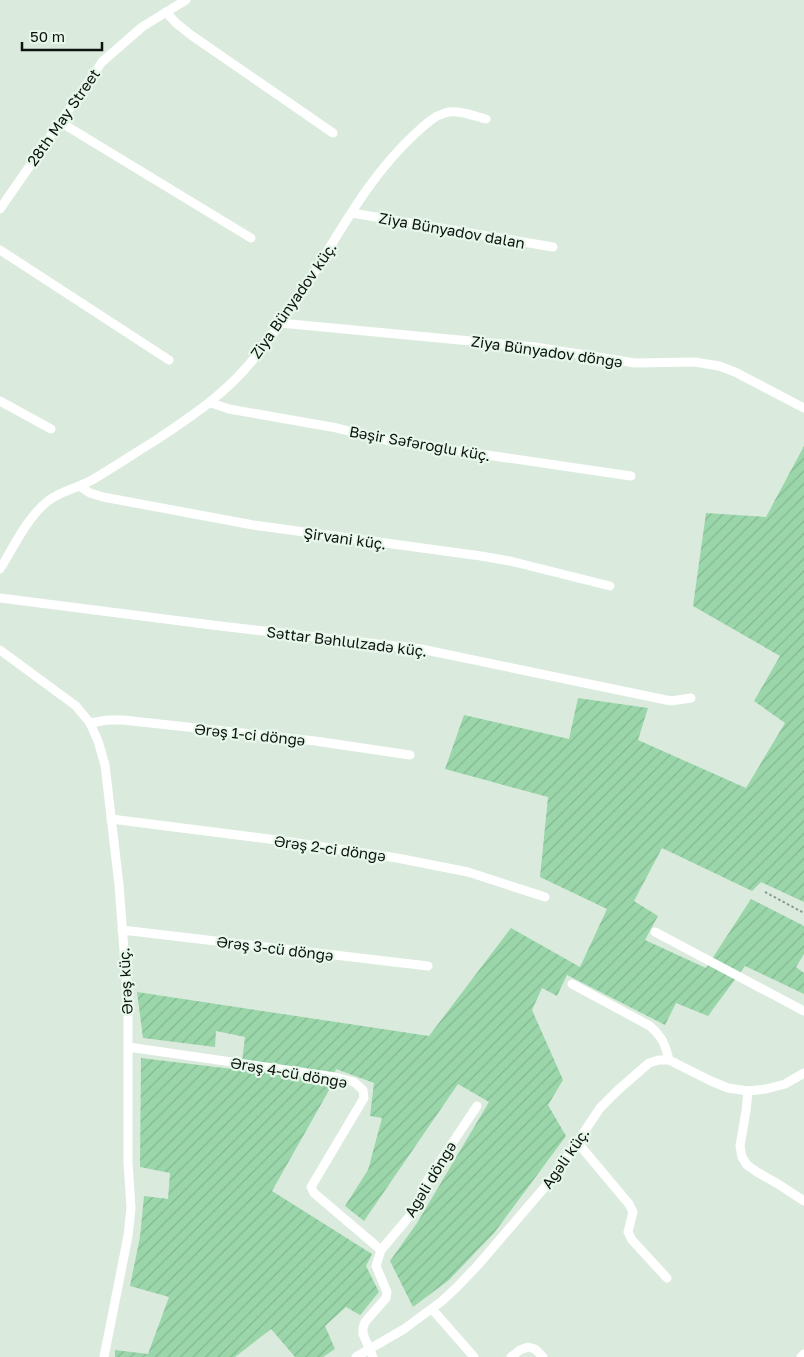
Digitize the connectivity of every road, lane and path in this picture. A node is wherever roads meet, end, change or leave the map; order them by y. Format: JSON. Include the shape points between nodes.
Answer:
{"nodes":[{"id":1,"x":186,"y":0,"type":"edge"},
{"id":2,"x":166,"y":12,"type":"junction"},
{"id":3,"x":486,"y":119,"type":"dead end"},
{"id":4,"x":60,"y":122,"type":"junction"},
{"id":5,"x":333,"y":133,"type":"dead end"},
{"id":6,"x":0,"y":209,"type":"edge"},
{"id":7,"x":352,"y":213,"type":"junction"},
{"id":8,"x":251,"y":238,"type":"dead end"},
{"id":9,"x":553,"y":247,"type":"dead end"},
{"id":10,"x":0,"y":250,"type":"edge"},
{"id":11,"x":280,"y":323,"type":"junction"},
{"id":12,"x":169,"y":360,"type":"dead end"},
{"id":13,"x":0,"y":401,"type":"edge"},
{"id":14,"x":211,"y":403,"type":"junction"},
{"id":15,"x":804,"y":408,"type":"edge"},
{"id":16,"x":51,"y":429,"type":"dead end"},
{"id":17,"x":631,"y":476,"type":"dead end"},
{"id":18,"x":81,"y":486,"type":"junction"},
{"id":19,"x":0,"y":569,"type":"edge"},
{"id":20,"x":610,"y":586,"type":"dead end"},
{"id":21,"x":0,"y":598,"type":"edge"},
{"id":22,"x":0,"y":650,"type":"edge"},
{"id":23,"x":691,"y":698,"type":"dead end"},
{"id":24,"x":90,"y":724,"type":"junction"},
{"id":25,"x":410,"y":755,"type":"dead end"},
{"id":26,"x":111,"y":819,"type":"junction"},
{"id":27,"x":765,"y":892,"type":"dead end"},
{"id":28,"x":545,"y":896,"type":"dead end"},
{"id":29,"x":804,"y":913,"type":"edge"},
{"id":30,"x":122,"y":930,"type":"junction"},
{"id":31,"x":655,"y":932,"type":"dead end"},
{"id":32,"x":428,"y":966,"type":"dead end"},
{"id":33,"x":572,"y":984,"type":"dead end"},
{"id":34,"x":804,"y":1011,"type":"edge"},
{"id":35,"x":128,"y":1047,"type":"junction"},
{"id":36,"x":669,"y":1060,"type":"junction"},
{"id":37,"x":804,"y":1073,"type":"edge"},
{"id":38,"x":748,"y":1091,"type":"junction"},
{"id":39,"x":477,"y":1106,"type":"dead end"},
{"id":40,"x":577,"y":1142,"type":"junction"},
{"id":41,"x":804,"y":1201,"type":"edge"},
{"id":42,"x":381,"y":1250,"type":"junction"},
{"id":43,"x":667,"y":1278,"type":"dead end"},
{"id":44,"x":432,"y":1308,"type":"junction"},
{"id":45,"x":372,"y":1353,"type":"edge"},
{"id":46,"x":804,"y":1354,"type":"edge"},
{"id":47,"x":104,"y":1357,"type":"edge"},
{"id":48,"x":356,"y":1357,"type":"edge"},
{"id":49,"x":474,"y":1357,"type":"edge"},
{"id":50,"x":511,"y":1357,"type":"edge"},
{"id":51,"x":543,"y":1357,"type":"edge"},
{"id":52,"x":802,"y":1357,"type":"edge"}],
"edges":[{"from":1,"to":2,"type":"street","name":"28th May Street"},
{"from":2,"to":4,"type":"street","name":"28th May Street","via":[[142,27],[102,62]]},
{"from":2,"to":5,"type":"street","via":[[191,35]]},
{"from":3,"to":7,"type":"street","name":"Ziya Bünyadov küç.","via":[[455,112],[433,118],[388,161]]},
{"from":4,"to":6,"type":"street","name":"28th May Street"},
{"from":4,"to":8,"type":"street"},
{"from":7,"to":9,"type":"street","name":"Ziya Bünyadov dalan"},
{"from":7,"to":11,"type":"street","name":"Ziya Bünyadov küç."},
{"from":10,"to":12,"type":"street"},
{"from":11,"to":14,"type":"street","name":"Ziya Bünyadov küç.","via":[[256,356]]},
{"from":11,"to":15,"type":"street","name":"Ziya Bünyadov döngə","via":[[535,347],[635,363],[711,364],[735,372]]},
{"from":13,"to":16,"type":"street"},
{"from":14,"to":17,"type":"street","name":"Bəşir Səfəroğlu küç.","via":[[391,441]]},
{"from":14,"to":18,"type":"street","name":"Ziya Bünyadov küç."},
{"from":18,"to":19,"type":"street","name":"Ziya Bünyadov küç.","via":[[58,495],[43,506]]},
{"from":18,"to":20,"type":"street","name":"Şirvani küç.","via":[[103,498],[253,525],[510,561]]},
{"from":21,"to":23,"type":"street","name":"Səttar Bəhlulzadə küç.","via":[[421,649],[670,701]]},
{"from":22,"to":24,"type":"street","name":"Ərəş küç.","via":[[76,706]]},
{"from":24,"to":25,"type":"street","name":"Ərəş 1-ci döngə","via":[[123,720]]},
{"from":24,"to":26,"type":"street","name":"Ərəş küç.","via":[[105,765]]},
{"from":26,"to":28,"type":"street","name":"Ərəş 2-ci döngə","via":[[396,858],[468,872]]},
{"from":26,"to":30,"type":"street","name":"Ərəş küç."},
{"from":27,"to":29,"type":"path"},
{"from":30,"to":32,"type":"street","name":"Ərəş 3-cü döngə"},
{"from":30,"to":35,"type":"street","name":"Ərəş küç."},
{"from":31,"to":34,"type":"street"},
{"from":33,"to":36,"type":"street","via":[[650,1026],[660,1035]]},
{"from":35,"to":42,"type":"street","name":"Ərəş 4-cü döngə","via":[[354,1082],[363,1090],[364,1098],[311,1188],[314,1194]]},
{"from":35,"to":47,"type":"street","name":"Ərəş küç.","via":[[130,1217]]},
{"from":36,"to":38,"type":"street","via":[[728,1088]]},
{"from":36,"to":40,"type":"street","name":"Ağəli küç.","via":[[649,1063],[618,1090],[600,1108]]},
{"from":37,"to":38,"type":"street","via":[[785,1084]]},
{"from":38,"to":41,"type":"street","via":[[740,1146],[742,1157],[747,1165]]},
{"from":39,"to":42,"type":"street","name":"Ağəli döngə","via":[[427,1181],[414,1211]]},
{"from":40,"to":43,"type":"street","via":[[629,1204],[633,1212],[628,1232],[632,1240]]},
{"from":40,"to":44,"type":"street","name":"Ağəli küç.","via":[[556,1174],[490,1251]]},
{"from":42,"to":45,"type":"street","via":[[376,1266],[387,1292],[386,1298],[365,1322],[363,1334]]},
{"from":44,"to":45,"type":"street","name":"Ağəli küç."},
{"from":44,"to":49,"type":"street"},
{"from":45,"to":48,"type":"street","name":"Ağəli küç."},
{"from":46,"to":52,"type":"street"},
{"from":50,"to":51,"type":"street","via":[[528,1346]]}]}
